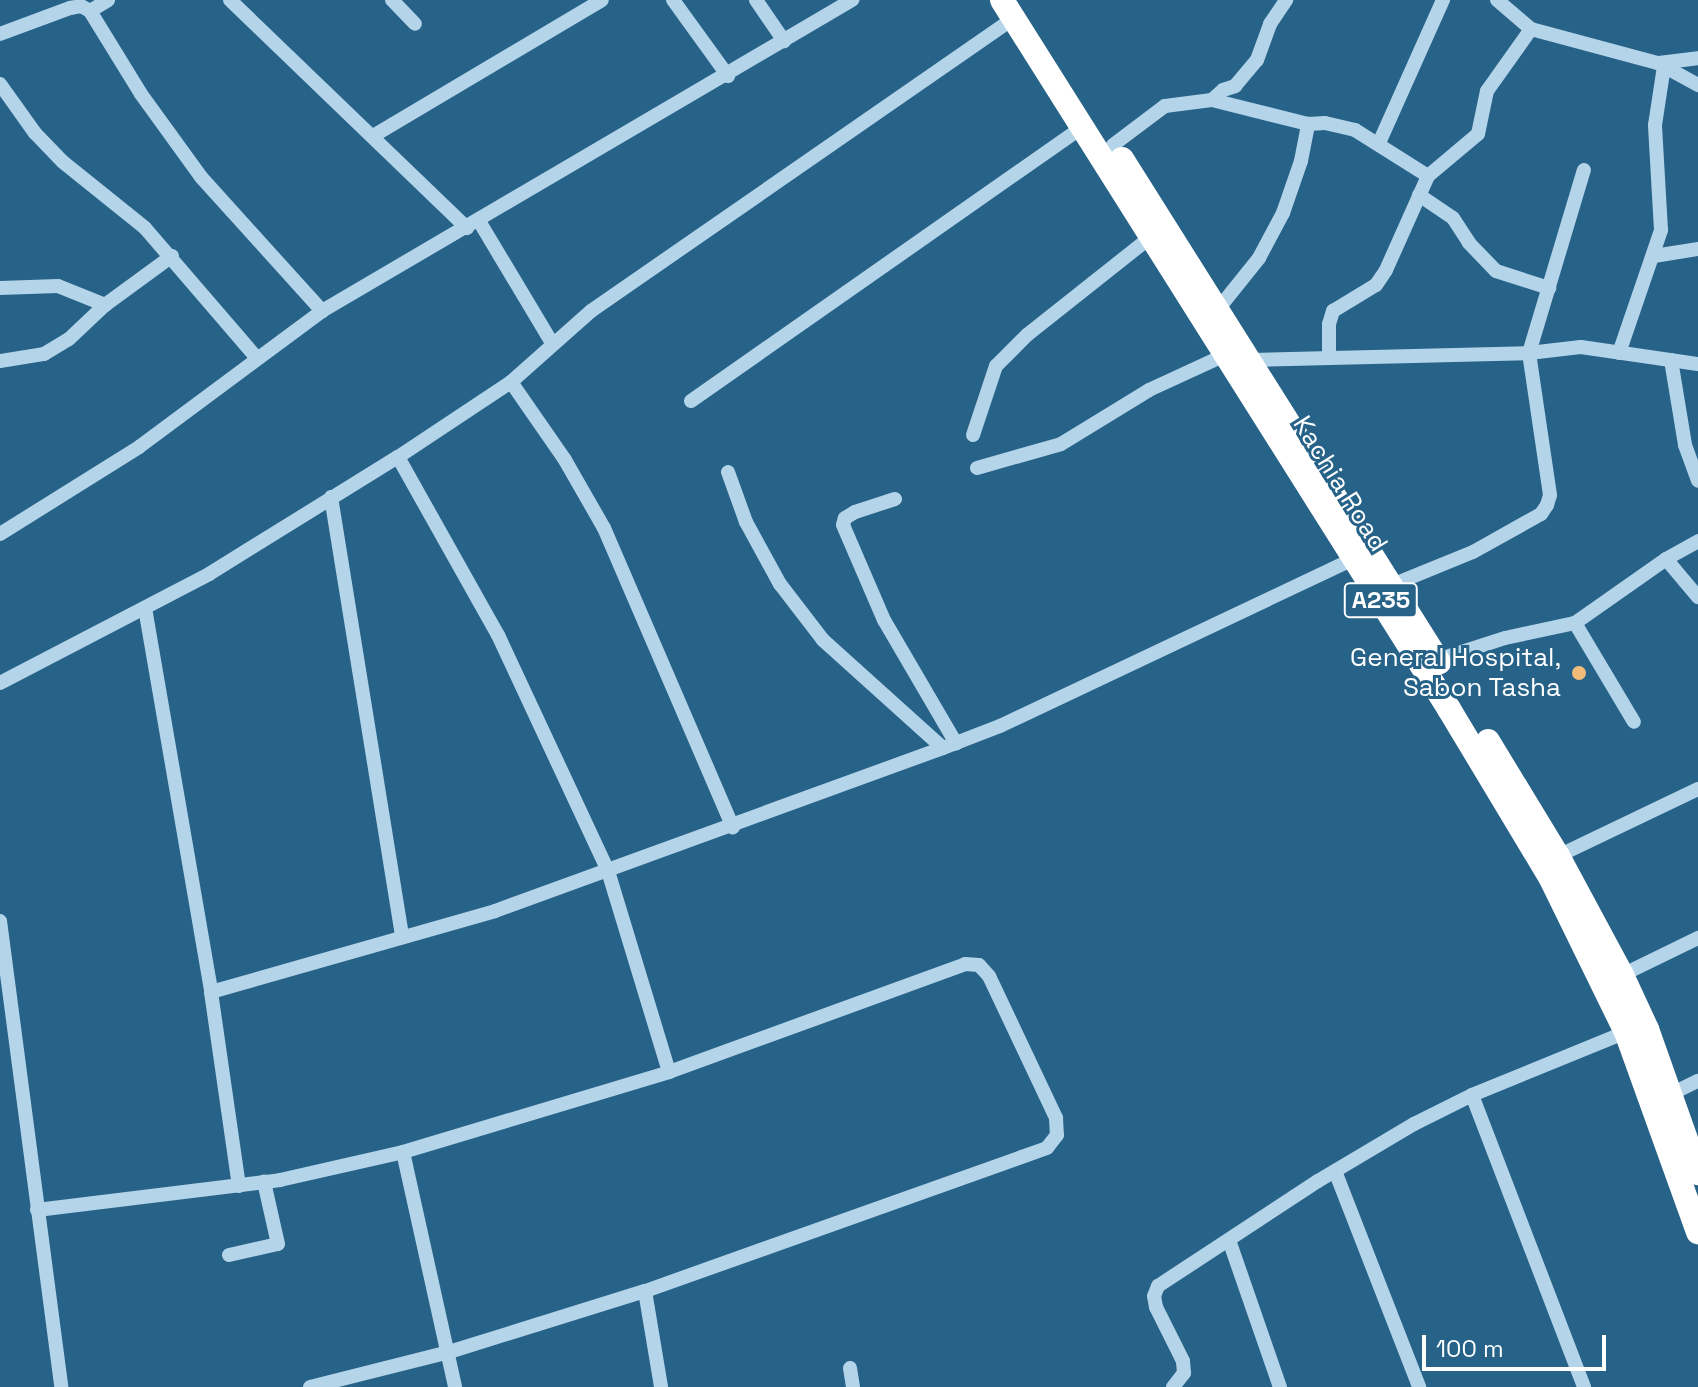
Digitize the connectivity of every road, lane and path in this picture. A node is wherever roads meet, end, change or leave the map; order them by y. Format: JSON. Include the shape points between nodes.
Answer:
{"nodes":[{"id":1,"x":108,"y":0,"type":"edge"},
{"id":2,"x":230,"y":0,"type":"edge"},
{"id":3,"x":392,"y":0,"type":"edge"},
{"id":4,"x":602,"y":0,"type":"edge"},
{"id":5,"x":673,"y":0,"type":"edge"},
{"id":6,"x":756,"y":0,"type":"edge"},
{"id":7,"x":852,"y":0,"type":"edge"},
{"id":8,"x":1286,"y":0,"type":"edge"},
{"id":9,"x":1443,"y":0,"type":"edge"},
{"id":10,"x":1497,"y":0,"type":"edge"},
{"id":11,"x":83,"y":6,"type":"edge"},
{"id":12,"x":1012,"y":6,"type":"edge"},
{"id":13,"x":415,"y":24,"type":"dead end"},
{"id":14,"x":1531,"y":29,"type":"junction"},
{"id":15,"x":0,"y":34,"type":"edge"},
{"id":16,"x":784,"y":41,"type":"junction"},
{"id":17,"x":1698,"y":58,"type":"edge"},
{"id":18,"x":1661,"y":64,"type":"junction"},
{"id":19,"x":728,"y":76,"type":"junction"},
{"id":20,"x":0,"y":84,"type":"edge"},
{"id":21,"x":1698,"y":85,"type":"edge"},
{"id":22,"x":1212,"y":100,"type":"junction"},
{"id":23,"x":1308,"y":124,"type":"junction"},
{"id":24,"x":1082,"y":127,"type":"junction"},
{"id":25,"x":373,"y":136,"type":"junction"},
{"id":26,"x":1379,"y":143,"type":"junction"},
{"id":27,"x":1113,"y":145,"type":"junction"},
{"id":28,"x":1584,"y":170,"type":"dead end"},
{"id":29,"x":1428,"y":176,"type":"junction"},
{"id":30,"x":1419,"y":195,"type":"junction"},
{"id":31,"x":473,"y":224,"type":"junction"},
{"id":32,"x":1152,"y":236,"type":"junction"},
{"id":33,"x":1698,"y":249,"type":"edge"},
{"id":34,"x":172,"y":256,"type":"junction"},
{"id":35,"x":1654,"y":256,"type":"junction"},
{"id":36,"x":0,"y":288,"type":"edge"},
{"id":37,"x":1549,"y":288,"type":"junction"},
{"id":38,"x":105,"y":305,"type":"junction"},
{"id":39,"x":1219,"y":308,"type":"junction"},
{"id":40,"x":322,"y":311,"type":"junction"},
{"id":41,"x":552,"y":343,"type":"junction"},
{"id":42,"x":1529,"y":353,"type":"junction"},
{"id":43,"x":1619,"y":353,"type":"junction"},
{"id":44,"x":1225,"y":355,"type":"junction"},
{"id":45,"x":1329,"y":357,"type":"junction"},
{"id":46,"x":257,"y":358,"type":"junction"},
{"id":47,"x":1250,"y":360,"type":"junction"},
{"id":48,"x":1671,"y":360,"type":"junction"},
{"id":49,"x":0,"y":361,"type":"edge"},
{"id":50,"x":1698,"y":364,"type":"edge"},
{"id":51,"x":511,"y":382,"type":"junction"},
{"id":52,"x":691,"y":401,"type":"dead end"},
{"id":53,"x":973,"y":435,"type":"dead end"},
{"id":54,"x":398,"y":457,"type":"junction"},
{"id":55,"x":977,"y":468,"type":"dead end"},
{"id":56,"x":728,"y":472,"type":"dead end"},
{"id":57,"x":1698,"y":481,"type":"edge"},
{"id":58,"x":331,"y":497,"type":"junction"},
{"id":59,"x":895,"y":499,"type":"dead end"},
{"id":60,"x":0,"y":534,"type":"edge"},
{"id":61,"x":1698,"y":541,"type":"edge"},
{"id":62,"x":1354,"y":559,"type":"junction"},
{"id":63,"x":1666,"y":559,"type":"junction"},
{"id":64,"x":1392,"y":585,"type":"junction"},
{"id":65,"x":1698,"y":597,"type":"edge"},
{"id":66,"x":145,"y":608,"type":"junction"},
{"id":67,"x":1575,"y":623,"type":"junction"},
{"id":68,"x":1437,"y":660,"type":"junction"},
{"id":69,"x":0,"y":683,"type":"edge"},
{"id":70,"x":1634,"y":722,"type":"dead end"},
{"id":71,"x":949,"y":745,"type":"junction"},
{"id":72,"x":1698,"y":789,"type":"edge"},
{"id":73,"x":733,"y":827,"type":"junction"},
{"id":74,"x":1558,"y":856,"type":"junction"},
{"id":75,"x":608,"y":871,"type":"junction"},
{"id":76,"x":0,"y":921,"type":"edge"},
{"id":77,"x":402,"y":937,"type":"junction"},
{"id":78,"x":1698,"y":938,"type":"edge"},
{"id":79,"x":1622,"y":975,"type":"junction"},
{"id":80,"x":211,"y":992,"type":"junction"},
{"id":81,"x":1626,"y":1032,"type":"junction"},
{"id":82,"x":669,"y":1072,"type":"junction"},
{"id":83,"x":1698,"y":1081,"type":"edge"},
{"id":84,"x":1671,"y":1094,"type":"junction"},
{"id":85,"x":1472,"y":1095,"type":"junction"},
{"id":86,"x":1689,"y":1151,"type":"edge"},
{"id":87,"x":403,"y":1152,"type":"junction"},
{"id":88,"x":1335,"y":1171,"type":"junction"},
{"id":89,"x":264,"y":1182,"type":"junction"},
{"id":90,"x":239,"y":1186,"type":"junction"},
{"id":91,"x":37,"y":1210,"type":"junction"},
{"id":92,"x":1698,"y":1232,"type":"edge"},
{"id":93,"x":1229,"y":1240,"type":"junction"},
{"id":94,"x":229,"y":1255,"type":"dead end"},
{"id":95,"x":645,"y":1291,"type":"junction"},
{"id":96,"x":449,"y":1352,"type":"junction"},
{"id":97,"x":850,"y":1368,"type":"dead end"},
{"id":98,"x":61,"y":1387,"type":"edge"},
{"id":99,"x":310,"y":1387,"type":"edge"},
{"id":100,"x":455,"y":1387,"type":"edge"},
{"id":101,"x":661,"y":1387,"type":"edge"},
{"id":102,"x":853,"y":1387,"type":"edge"},
{"id":103,"x":1173,"y":1387,"type":"edge"},
{"id":104,"x":1280,"y":1387,"type":"edge"},
{"id":105,"x":1419,"y":1387,"type":"edge"},
{"id":106,"x":1584,"y":1387,"type":"edge"}],
"edges":[{"from":1,"to":11,"type":"street"},
{"from":2,"to":25,"type":"street"},
{"from":3,"to":13,"type":"street"},
{"from":4,"to":25,"type":"street"},
{"from":5,"to":19,"type":"street"},
{"from":6,"to":16,"type":"street"},
{"from":7,"to":16,"type":"street"},
{"from":8,"to":22,"type":"street","via":[[1257,60],[1235,86]]},
{"from":9,"to":26,"type":"street"},
{"from":10,"to":14,"type":"street"},
{"from":11,"to":15,"type":"street"},
{"from":11,"to":40,"type":"street","via":[[201,177]]},
{"from":12,"to":24,"type":"highway","name":"Kachia Road","number":"A235"},
{"from":12,"to":27,"type":"highway","name":"Kachia Road","number":"A235"},
{"from":12,"to":41,"type":"street"},
{"from":14,"to":18,"type":"street"},
{"from":14,"to":29,"type":"street","via":[[1487,91],[1478,134]]},
{"from":16,"to":19,"type":"street"},
{"from":17,"to":18,"type":"street"},
{"from":18,"to":21,"type":"street"},
{"from":18,"to":35,"type":"street","via":[[1655,125],[1661,230]]},
{"from":19,"to":31,"type":"street"},
{"from":20,"to":34,"type":"street","via":[[63,162]]},
{"from":22,"to":23,"type":"street"},
{"from":22,"to":27,"type":"street","via":[[1165,106]]},
{"from":23,"to":26,"type":"street","via":[[1341,126]]},
{"from":23,"to":39,"type":"street","via":[[1283,213],[1259,258]]},
{"from":24,"to":32,"type":"highway","name":"Kachia Road","number":"A235"},
{"from":24,"to":52,"type":"street"},
{"from":25,"to":31,"type":"street"},
{"from":26,"to":29,"type":"street"},
{"from":27,"to":39,"type":"highway","name":"Kachia Road","number":"A235"},
{"from":28,"to":37,"type":"street"},
{"from":29,"to":30,"type":"street"},
{"from":30,"to":37,"type":"street","via":[[1453,218],[1496,271]]},
{"from":30,"to":45,"type":"street","via":[[1376,285],[1333,311]]},
{"from":31,"to":40,"type":"street"},
{"from":31,"to":41,"type":"street"},
{"from":32,"to":44,"type":"highway","name":"Kachia Road","number":"A235"},
{"from":32,"to":53,"type":"street","via":[[996,366]]},
{"from":33,"to":35,"type":"street"},
{"from":34,"to":38,"type":"street"},
{"from":34,"to":46,"type":"street"},
{"from":35,"to":43,"type":"street"},
{"from":36,"to":38,"type":"street","via":[[58,286]]},
{"from":37,"to":42,"type":"street"},
{"from":38,"to":49,"type":"street","via":[[44,354]]},
{"from":39,"to":47,"type":"highway","name":"Kachia Road","number":"A235"},
{"from":40,"to":46,"type":"street"},
{"from":41,"to":51,"type":"street"},
{"from":42,"to":43,"type":"street","via":[[1581,347]]},
{"from":42,"to":45,"type":"street"},
{"from":42,"to":64,"type":"street","via":[[1550,495],[1547,505],[1541,514],[1473,552]]},
{"from":43,"to":48,"type":"street"},
{"from":44,"to":55,"type":"street","via":[[1149,390],[1061,444]]},
{"from":44,"to":62,"type":"highway","name":"Kachia Road","number":"A235"},
{"from":45,"to":47,"type":"street"},
{"from":46,"to":60,"type":"street","via":[[139,447]]},
{"from":47,"to":64,"type":"highway","name":"Kachia Road","number":"A235"},
{"from":48,"to":50,"type":"street"},
{"from":48,"to":57,"type":"street","via":[[1685,445]]},
{"from":51,"to":54,"type":"street"},
{"from":51,"to":73,"type":"street","via":[[604,528]]},
{"from":54,"to":58,"type":"street"},
{"from":54,"to":75,"type":"street","via":[[498,635]]},
{"from":56,"to":71,"type":"street","via":[[746,522],[780,584],[823,640]]},
{"from":58,"to":66,"type":"street"},
{"from":58,"to":77,"type":"street"},
{"from":59,"to":71,"type":"street","via":[[855,512],[843,525],[884,620]]},
{"from":61,"to":63,"type":"street"},
{"from":62,"to":71,"type":"street","via":[[1000,726]]},
{"from":62,"to":81,"type":"highway","name":"Kachia Road","number":"A235","via":[[1546,871]]},
{"from":63,"to":65,"type":"street"},
{"from":63,"to":67,"type":"street"},
{"from":64,"to":68,"type":"highway","name":"Kachia Road","number":"A235"},
{"from":66,"to":69,"type":"street"},
{"from":66,"to":80,"type":"street"},
{"from":67,"to":68,"type":"street"},
{"from":67,"to":70,"type":"street"},
{"from":68,"to":74,"type":"highway","name":"Kachia Road","number":"A235"},
{"from":71,"to":73,"type":"street"},
{"from":72,"to":74,"type":"street"},
{"from":73,"to":75,"type":"street"},
{"from":74,"to":79,"type":"highway","name":"Kachia Road","number":"A235"},
{"from":75,"to":77,"type":"street"},
{"from":75,"to":82,"type":"street"},
{"from":76,"to":91,"type":"street"},
{"from":77,"to":80,"type":"street"},
{"from":78,"to":79,"type":"street"},
{"from":79,"to":84,"type":"highway","name":"Kachia Road","number":"A235"},
{"from":80,"to":90,"type":"street"},
{"from":81,"to":85,"type":"street"},
{"from":81,"to":86,"type":"highway","name":"Kachia Road","number":"A235"},
{"from":82,"to":87,"type":"street"},
{"from":82,"to":95,"type":"street","via":[[965,964],[979,965],[1056,1118],[1057,1135],[1047,1148]]},
{"from":83,"to":84,"type":"street"},
{"from":84,"to":86,"type":"highway","name":"Kachia Road","number":"A235"},
{"from":85,"to":88,"type":"street"},
{"from":85,"to":106,"type":"street"},
{"from":86,"to":92,"type":"highway","name":"Kachia Road","number":"A235"},
{"from":87,"to":89,"type":"street"},
{"from":87,"to":96,"type":"street"},
{"from":88,"to":93,"type":"street"},
{"from":88,"to":105,"type":"street"},
{"from":89,"to":90,"type":"street"},
{"from":89,"to":94,"type":"street","via":[[278,1244]]},
{"from":90,"to":91,"type":"street"},
{"from":91,"to":98,"type":"street"},
{"from":93,"to":103,"type":"street","via":[[1158,1286],[1154,1296],[1183,1361],[1184,1373]]},
{"from":93,"to":104,"type":"street"},
{"from":95,"to":96,"type":"street"},
{"from":95,"to":101,"type":"street"},
{"from":96,"to":99,"type":"street"},
{"from":96,"to":100,"type":"street"},
{"from":97,"to":102,"type":"street"}]}
